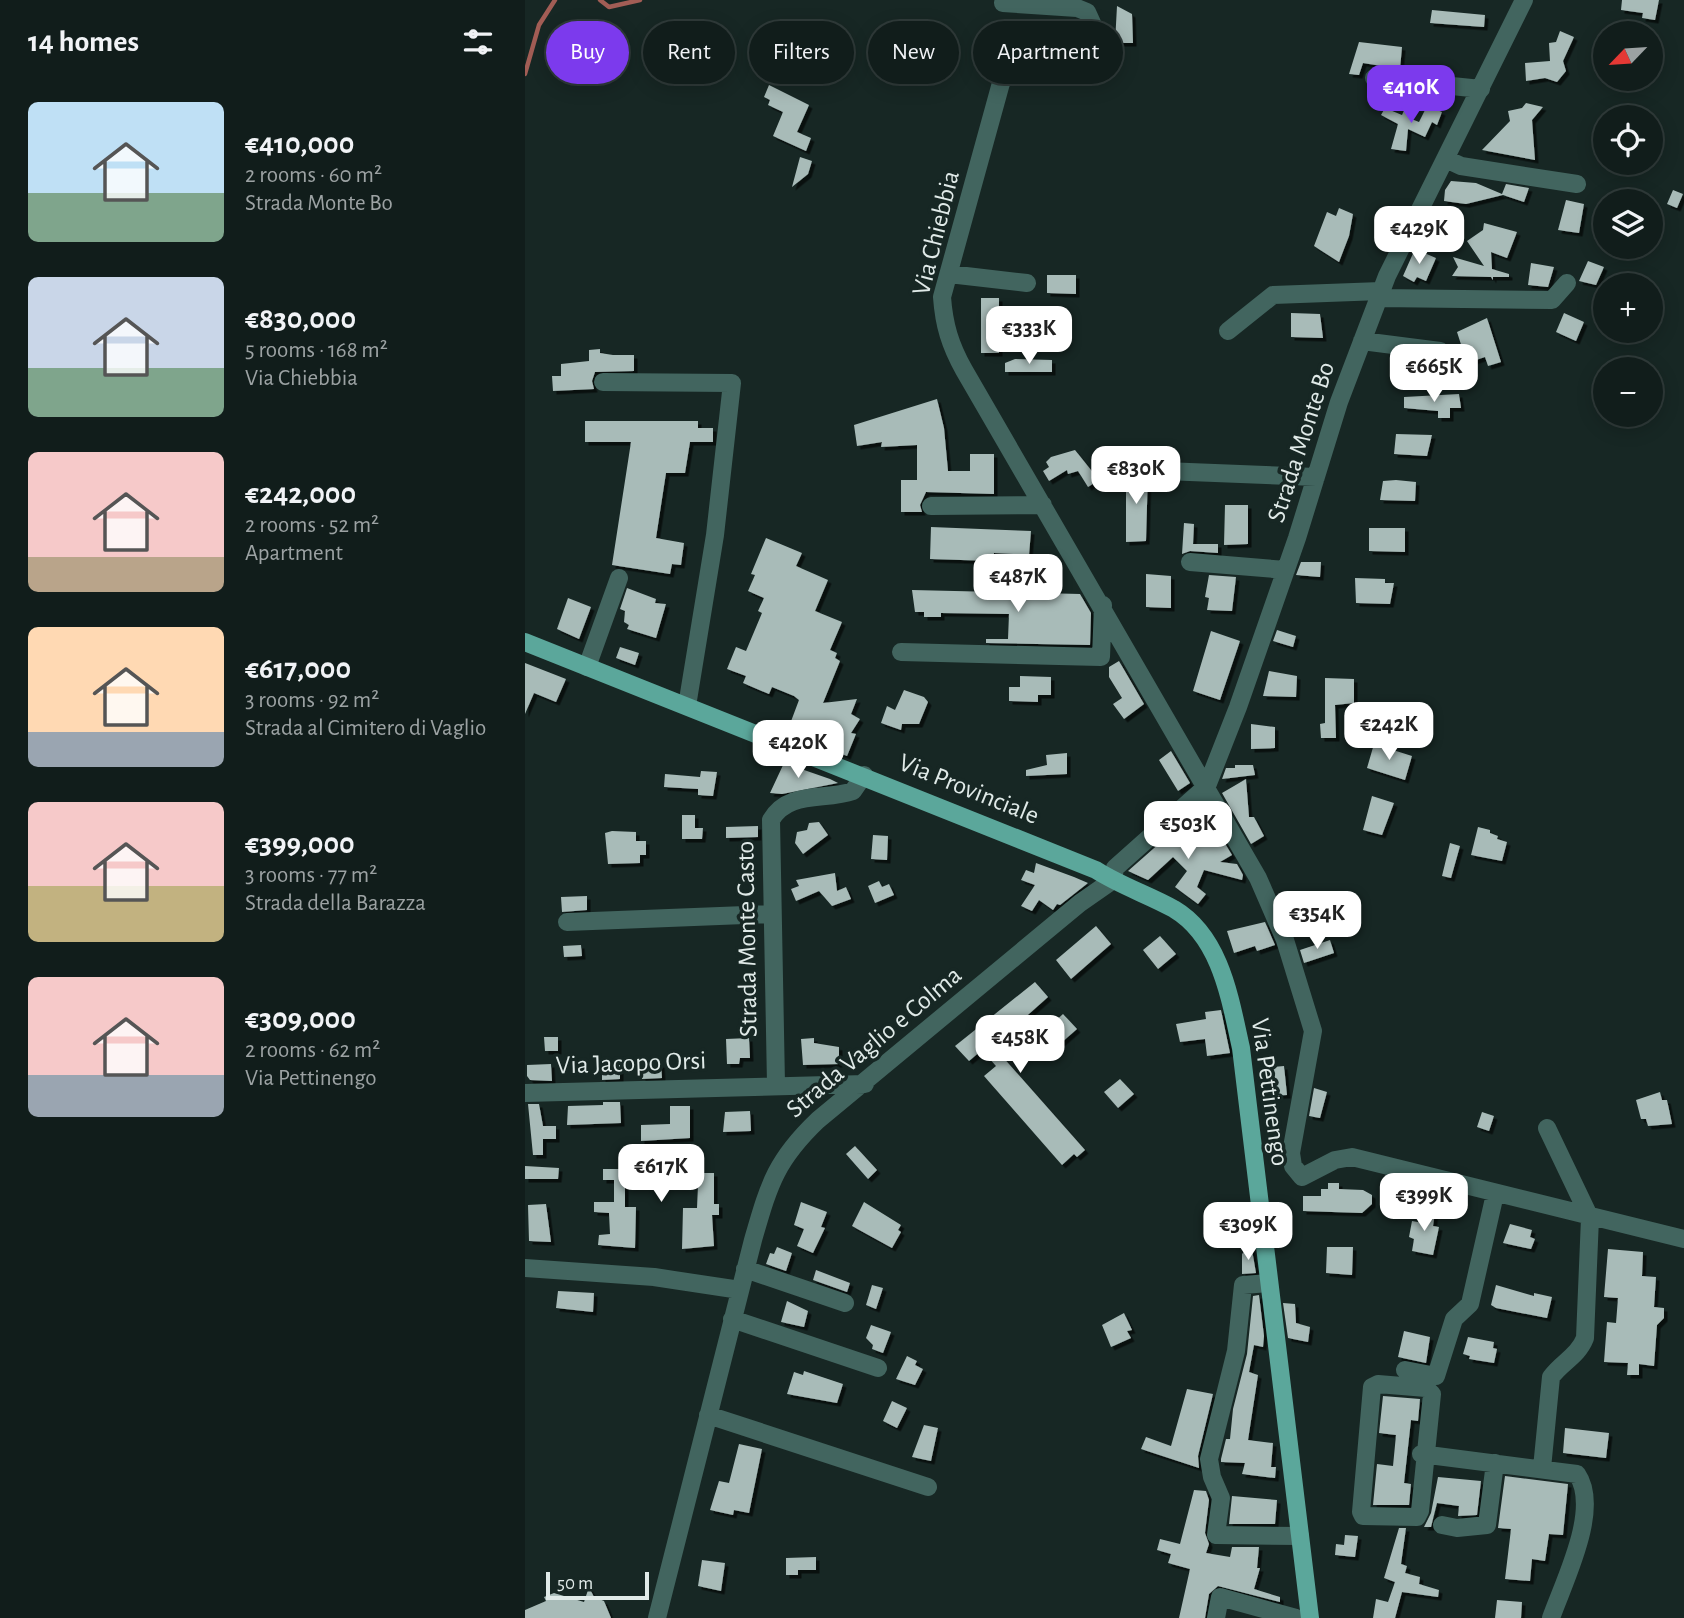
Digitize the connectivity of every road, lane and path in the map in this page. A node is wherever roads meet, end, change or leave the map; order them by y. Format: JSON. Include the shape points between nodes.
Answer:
{"nodes":[{"id":1,"x":1524,"y":0,"type":"edge"},
{"id":2,"x":1003,"y":3,"type":"dead end"},
{"id":3,"x":1374,"y":78,"type":"dead end"},
{"id":4,"x":1481,"y":89,"type":"junction"},
{"id":5,"x":1446,"y":159,"type":"junction"},
{"id":6,"x":1577,"y":184,"type":"dead end"},
{"id":7,"x":949,"y":274,"type":"junction"},
{"id":8,"x":1027,"y":283,"type":"dead end"},
{"id":9,"x":1567,"y":283,"type":"dead end"},
{"id":10,"x":1380,"y":294,"type":"junction"},
{"id":11,"x":1228,"y":331,"type":"dead end"},
{"id":12,"x":1362,"y":341,"type":"junction"},
{"id":13,"x":1440,"y":351,"type":"dead end"},
{"id":14,"x":603,"y":382,"type":"dead end"},
{"id":15,"x":1164,"y":471,"type":"dead end"},
{"id":16,"x":1316,"y":477,"type":"junction"},
{"id":17,"x":1043,"y":505,"type":"junction"},
{"id":18,"x":931,"y":506,"type":"dead end"},
{"id":19,"x":1190,"y":562,"type":"dead end"},
{"id":20,"x":1286,"y":569,"type":"junction"},
{"id":21,"x":619,"y":578,"type":"dead end"},
{"id":22,"x":1103,"y":605,"type":"junction"},
{"id":23,"x":525,"y":642,"type":"edge"},
{"id":24,"x":901,"y":652,"type":"dead end"},
{"id":25,"x":587,"y":667,"type":"junction"},
{"id":26,"x":687,"y":706,"type":"junction"},
{"id":27,"x":864,"y":775,"type":"junction"},
{"id":28,"x":1207,"y":786,"type":"junction"},
{"id":29,"x":1113,"y":880,"type":"junction"},
{"id":30,"x":772,"y":914,"type":"junction"},
{"id":31,"x":567,"y":922,"type":"dead end"},
{"id":32,"x":776,"y":1084,"type":"junction"},
{"id":33,"x":865,"y":1084,"type":"junction"},
{"id":34,"x":525,"y":1093,"type":"edge"},
{"id":35,"x":1547,"y":1128,"type":"dead end"},
{"id":36,"x":1495,"y":1194,"type":"junction"},
{"id":37,"x":1590,"y":1218,"type":"junction"},
{"id":38,"x":1684,"y":1240,"type":"edge"},
{"id":39,"x":525,"y":1268,"type":"edge"},
{"id":40,"x":745,"y":1269,"type":"junction"},
{"id":41,"x":1269,"y":1283,"type":"junction"},
{"id":42,"x":740,"y":1290,"type":"junction"},
{"id":43,"x":845,"y":1303,"type":"dead end"},
{"id":44,"x":732,"y":1319,"type":"junction"},
{"id":45,"x":878,"y":1368,"type":"dead end"},
{"id":46,"x":1405,"y":1370,"type":"dead end"},
{"id":47,"x":708,"y":1415,"type":"junction"},
{"id":48,"x":1423,"y":1455,"type":"junction"},
{"id":49,"x":1495,"y":1463,"type":"junction"},
{"id":50,"x":1542,"y":1468,"type":"junction"},
{"id":51,"x":928,"y":1487,"type":"dead end"},
{"id":52,"x":1442,"y":1525,"type":"dead end"},
{"id":53,"x":1300,"y":1536,"type":"junction"},
{"id":54,"x":657,"y":1618,"type":"edge"},
{"id":55,"x":1216,"y":1618,"type":"edge"},
{"id":56,"x":1296,"y":1618,"type":"edge"},
{"id":57,"x":1310,"y":1618,"type":"edge"},
{"id":58,"x":1551,"y":1618,"type":"edge"}],
"edges":[{"from":1,"to":4,"type":"street","name":"Strada Monte Bo"},
{"from":2,"to":7,"type":"street","name":"Via Chiebbia","via":[[1077,8],[1087,12],[1092,23],[1007,74],[1001,83]]},
{"from":3,"to":4,"type":"street"},
{"from":4,"to":5,"type":"street","name":"Strada Monte Bo"},
{"from":5,"to":6,"type":"street","via":[[1461,166]]},
{"from":5,"to":10,"type":"street","name":"Strada Monte Bo"},
{"from":7,"to":8,"type":"street"},
{"from":7,"to":17,"type":"street","name":"Via Chiebbia","via":[[943,297],[950,344]]},
{"from":9,"to":10,"type":"street","via":[[1552,300]]},
{"from":10,"to":11,"type":"street","via":[[1273,295]]},
{"from":10,"to":12,"type":"street","name":"Strada Monte Bo"},
{"from":12,"to":13,"type":"street"},
{"from":12,"to":16,"type":"street","name":"Strada Monte Bo"},
{"from":14,"to":26,"type":"street","via":[[732,383],[715,535]]},
{"from":15,"to":16,"type":"street"},
{"from":16,"to":20,"type":"street","name":"Strada Monte Bo"},
{"from":17,"to":18,"type":"street"},
{"from":17,"to":22,"type":"street","name":"Via Chiebbia"},
{"from":19,"to":20,"type":"street"},
{"from":20,"to":28,"type":"street","name":"Strada Monte Bo"},
{"from":21,"to":25,"type":"street"},
{"from":22,"to":24,"type":"street","via":[[1101,657]]},
{"from":22,"to":28,"type":"street","name":"Via Chiebbia"},
{"from":23,"to":25,"type":"main road","name":"Via Provinciale"},
{"from":25,"to":26,"type":"main road","name":"Via Provinciale"},
{"from":26,"to":27,"type":"main road","name":"Via Provinciale"},
{"from":27,"to":29,"type":"main road","name":"Via Provinciale"},
{"from":27,"to":30,"type":"street","name":"Strada Monte Casto","via":[[844,794],[792,800],[777,809],[771,820]]},
{"from":28,"to":29,"type":"street","name":"Strada Monte Bo","via":[[1115,868]]},
{"from":28,"to":36,"type":"street","name":"Via Chiebbia","via":[[1258,878],[1289,952],[1313,1031],[1291,1153],[1297,1173],[1302,1178],[1335,1160],[1352,1157]]},
{"from":29,"to":33,"type":"street","name":"Strada Vaglio e Colma"},
{"from":29,"to":41,"type":"main road","name":"Via Pettinengo","via":[[1177,911],[1222,969],[1241,1048]]},
{"from":30,"to":31,"type":"street"},
{"from":30,"to":32,"type":"street","name":"Strada Monte Casto"},
{"from":32,"to":33,"type":"street","name":"Via Jacopo Orsi"},
{"from":32,"to":34,"type":"street","name":"Via Jacopo Orsi"},
{"from":33,"to":40,"type":"street","name":"Strada Vaglio e Colma","via":[[791,1147],[770,1183]]},
{"from":35,"to":37,"type":"street"},
{"from":36,"to":37,"type":"street"},
{"from":36,"to":46,"type":"street","via":[[1470,1304],[1454,1319],[1441,1368],[1436,1376]]},
{"from":37,"to":38,"type":"street"},
{"from":37,"to":50,"type":"street","via":[[1585,1338],[1580,1351],[1551,1377]]},
{"from":39,"to":42,"type":"street","via":[[654,1277]]},
{"from":40,"to":42,"type":"street","name":"Strada Vaglio e Colma"},
{"from":40,"to":43,"type":"street"},
{"from":41,"to":53,"type":"main road","name":"Via Pettinengo"},
{"from":41,"to":53,"type":"street","via":[[1243,1284],[1236,1351],[1209,1459],[1221,1499],[1216,1535]]},
{"from":42,"to":44,"type":"street","name":"Strada Vaglio e Colma"},
{"from":44,"to":45,"type":"street"},
{"from":44,"to":47,"type":"street","name":"Strada Vaglio e Colma"},
{"from":47,"to":51,"type":"street"},
{"from":47,"to":54,"type":"street","name":"Strada Vaglio e Colma"},
{"from":48,"to":48,"type":"street","via":[[1432,1394],[1426,1388],[1372,1387],[1363,1516],[1417,1517]]},
{"from":48,"to":49,"type":"street"},
{"from":49,"to":50,"type":"street"},
{"from":49,"to":52,"type":"street","via":[[1487,1525]]},
{"from":50,"to":58,"type":"street","via":[[1569,1471],[1583,1483],[1583,1526]]},
{"from":53,"to":57,"type":"main road","name":"Via Pettinengo"},
{"from":55,"to":56,"type":"street","via":[[1220,1597]]}]}
